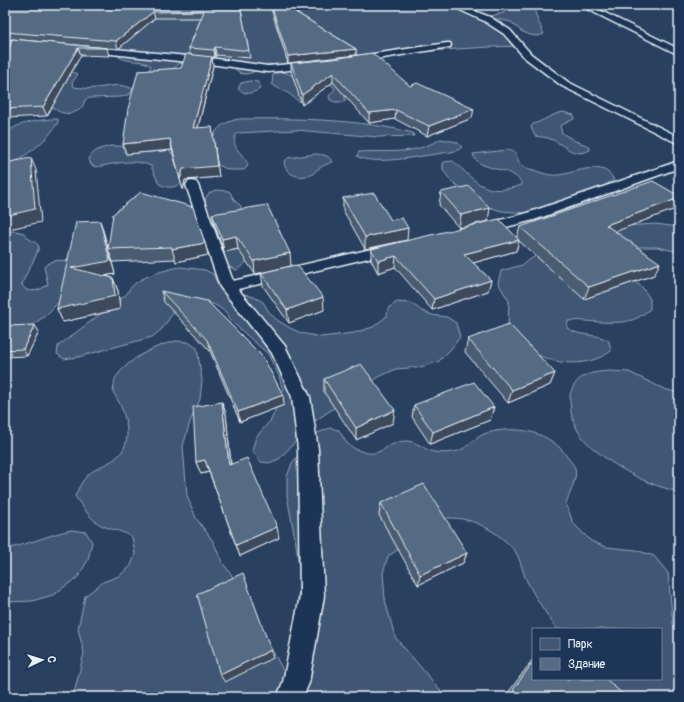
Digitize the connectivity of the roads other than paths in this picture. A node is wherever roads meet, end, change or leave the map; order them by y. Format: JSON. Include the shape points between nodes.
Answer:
{"nodes":[{"id":1,"x":453,"y":5,"type":"edge"},
{"id":2,"x":583,"y":5,"type":"edge"},
{"id":3,"x":8,"y":45,"type":"edge"},
{"id":4,"x":42,"y":45,"type":"edge"},
{"id":5,"x":447,"y":45,"type":"dead end"},
{"id":6,"x":73,"y":47,"type":"edge"},
{"id":7,"x":679,"y":52,"type":"edge"},
{"id":8,"x":341,"y":62,"type":"edge"},
{"id":9,"x":319,"y":64,"type":"edge"},
{"id":10,"x":679,"y":141,"type":"edge"},
{"id":11,"x":679,"y":164,"type":"edge"},
{"id":12,"x":192,"y":185,"type":"dead end"},
{"id":13,"x":471,"y":231,"type":"edge"},
{"id":14,"x":409,"y":244,"type":"edge"},
{"id":15,"x":228,"y":287,"type":"junction"},
{"id":16,"x":290,"y":697,"type":"edge"}],
"edges":[{"from":1,"to":10,"type":"lane","via":[[487,19],[507,32],[528,56],[565,84]]},
{"from":2,"to":7,"type":"lane"},
{"from":3,"to":4,"type":"lane"},
{"from":5,"to":8,"type":"lane"},
{"from":6,"to":9,"type":"lane","via":[[268,69]]},
{"from":11,"to":13,"type":"lane","via":[[529,218]]},
{"from":12,"to":15,"type":"lane"},
{"from":14,"to":15,"type":"lane"},
{"from":15,"to":16,"type":"lane","via":[[279,350],[301,397],[308,449],[312,596],[296,683]]}]}
